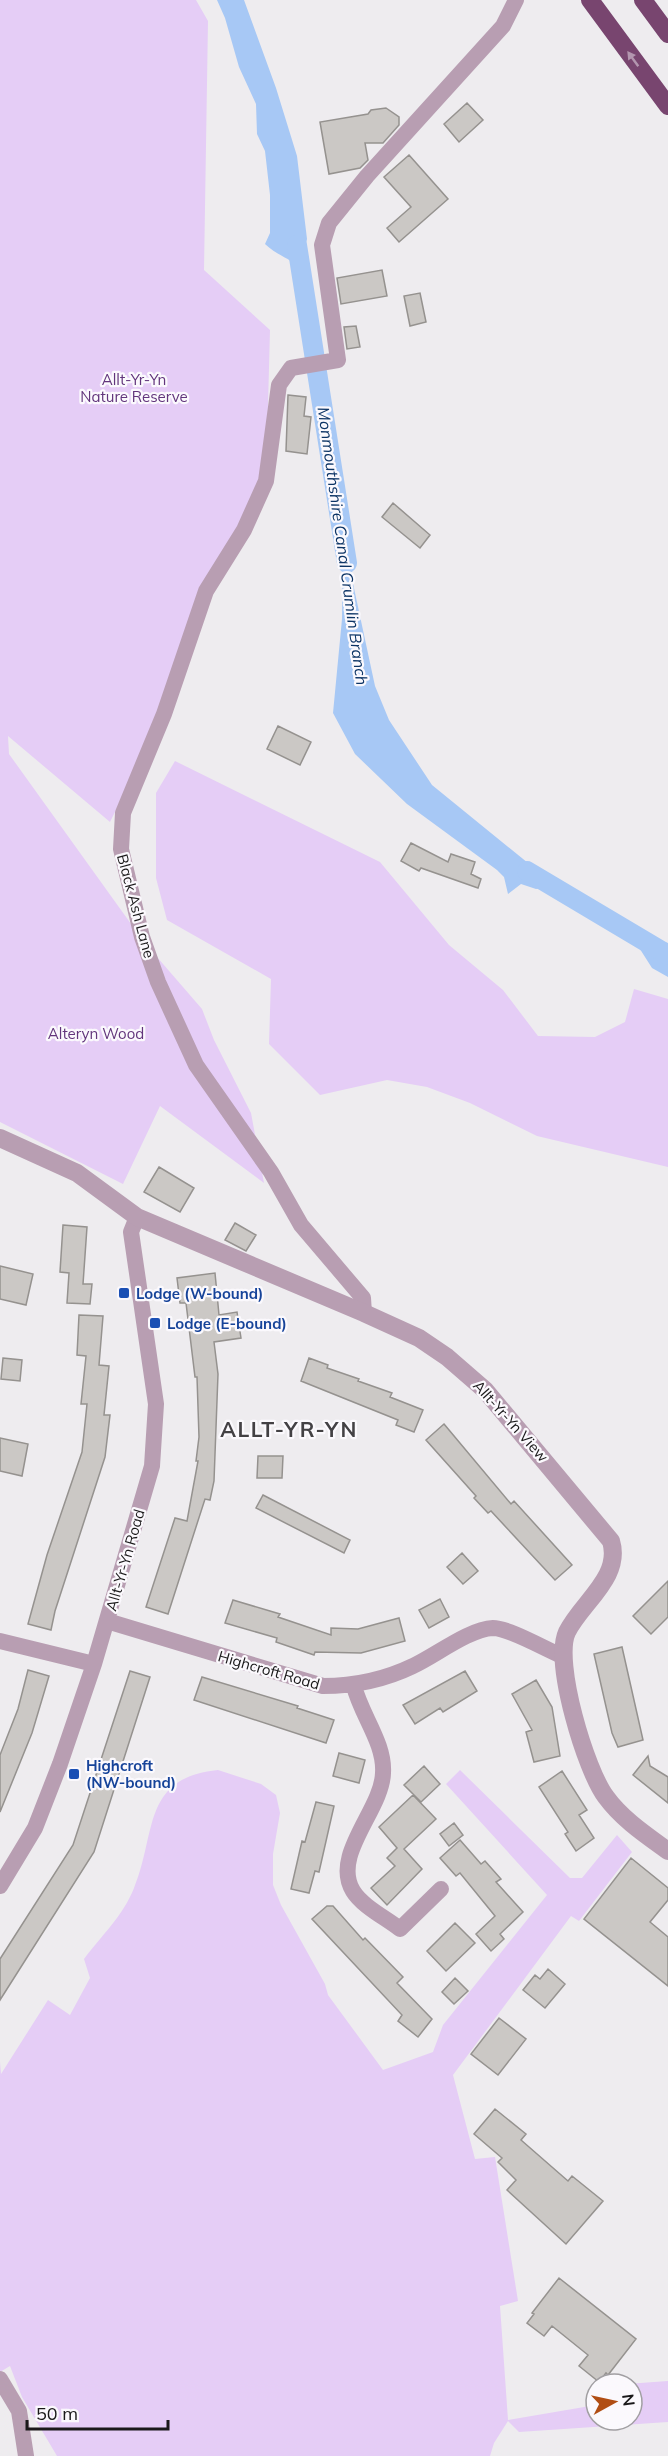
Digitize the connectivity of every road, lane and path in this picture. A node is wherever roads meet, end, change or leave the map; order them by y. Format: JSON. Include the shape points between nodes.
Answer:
{"nodes":[{"id":1,"x":516,"y":0,"type":"edge"},
{"id":2,"x":590,"y":0,"type":"edge"},
{"id":3,"x":643,"y":0,"type":"edge"},
{"id":4,"x":668,"y":34,"type":"edge"},
{"id":5,"x":668,"y":106,"type":"edge"},
{"id":6,"x":0,"y":1138,"type":"edge"},
{"id":7,"x":137,"y":1217,"type":"junction"},
{"id":8,"x":364,"y":1313,"type":"junction"},
{"id":9,"x":107,"y":1621,"type":"junction"},
{"id":10,"x":0,"y":1641,"type":"edge"},
{"id":11,"x":562,"y":1656,"type":"junction"},
{"id":12,"x":94,"y":1664,"type":"junction"},
{"id":13,"x":354,"y":1686,"type":"junction"},
{"id":14,"x":668,"y":1851,"type":"edge"},
{"id":15,"x":0,"y":1886,"type":"edge"},
{"id":16,"x":441,"y":1888,"type":"dead end"},
{"id":17,"x":0,"y":2379,"type":"edge"},
{"id":18,"x":26,"y":2456,"type":"edge"}],
"edges":[{"from":1,"to":8,"type":"street","name":"Black Ash Lane","via":[[503,26],[329,223],[322,245],[338,360],[291,368],[279,385],[266,481],[244,530],[206,591],[164,714],[123,813],[121,849],[142,937],[196,1065],[272,1172],[301,1224],[363,1298]]},
{"from":5,"to":2,"type":"highway","one_way":true},
{"from":3,"to":4,"type":"highway"},
{"from":6,"to":7,"type":"street","name":"Allt-Yr-Yn View","via":[[76,1173]]},
{"from":7,"to":8,"type":"street","name":"Allt-Yr-Yn View"},
{"from":7,"to":9,"type":"street","name":"Allt-Yr-Yn Road","via":[[131,1232],[156,1404],[152,1466]]},
{"from":8,"to":11,"type":"street","name":"Allt-Yr-Yn View","via":[[419,1338],[485,1390],[611,1541],[615,1554],[608,1573],[567,1632]]},
{"from":9,"to":12,"type":"street","name":"Allt-Yr-Yn Road"},
{"from":9,"to":13,"type":"street","name":"Highcroft Road","via":[[323,1686]]},
{"from":10,"to":12,"type":"street"},
{"from":11,"to":13,"type":"street","name":"Highcroft Road","via":[[493,1628],[412,1667]]},
{"from":11,"to":14,"type":"street","name":"Allt-Yr-Yn View","via":[[580,1732],[592,1771],[605,1796],[621,1814]]},
{"from":12,"to":15,"type":"street","name":"Allt-Yr-Yn Road","via":[[35,1828]]},
{"from":13,"to":16,"type":"street","via":[[382,1755],[383,1774],[381,1788],[356,1837],[349,1862],[353,1892],[400,1929]]},
{"from":17,"to":18,"type":"street","via":[[19,2411]]}]}
